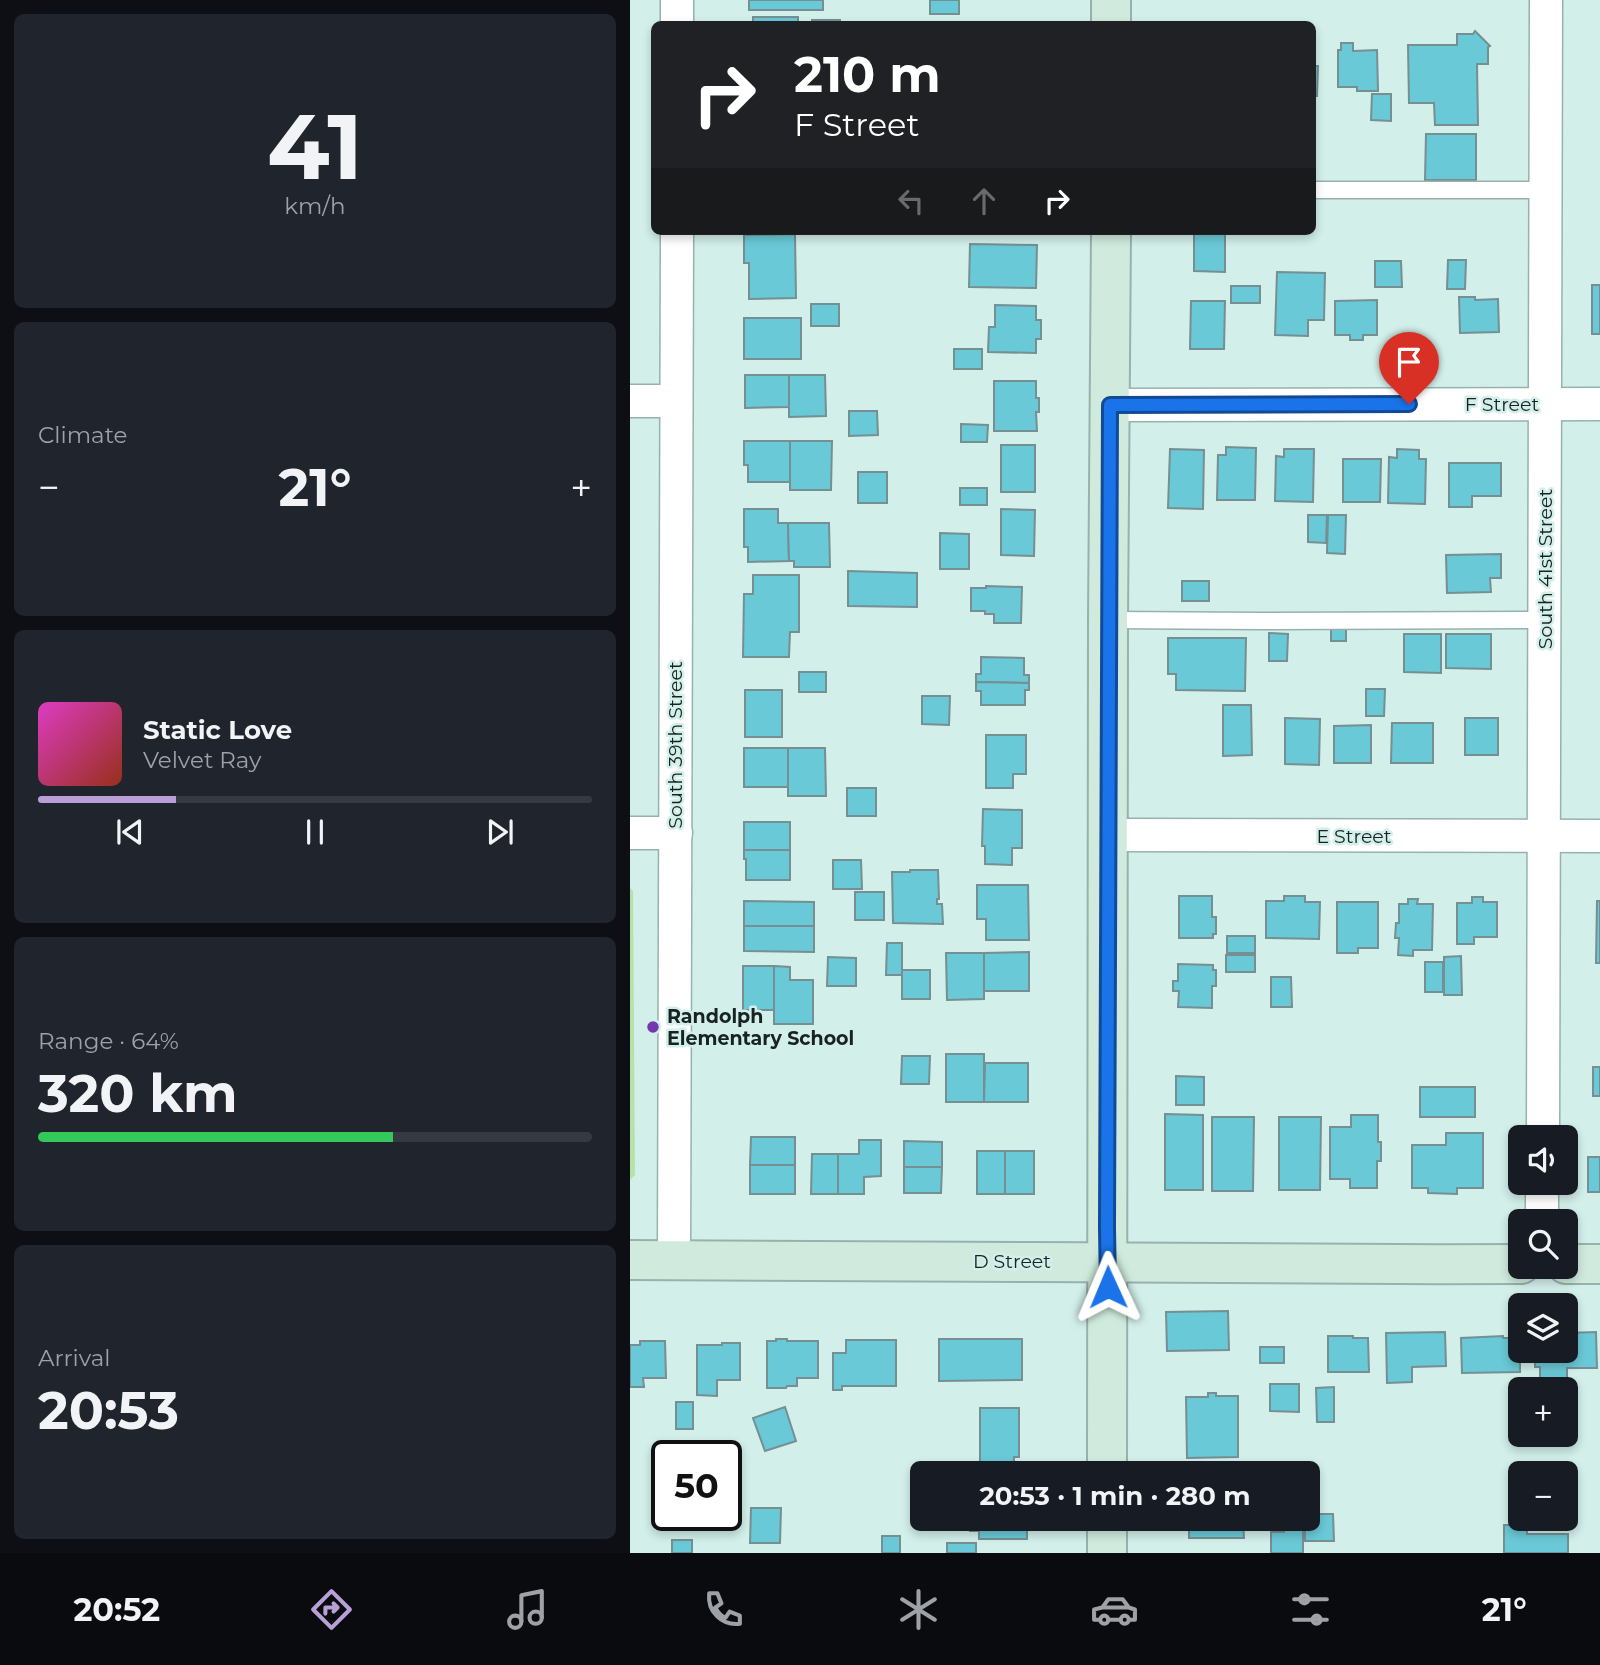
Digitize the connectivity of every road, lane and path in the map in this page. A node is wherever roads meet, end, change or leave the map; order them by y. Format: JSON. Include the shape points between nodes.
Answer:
{"nodes":[{"id":1,"x":677,"y":0,"type":"edge"},
{"id":2,"x":1111,"y":0,"type":"edge"},
{"id":3,"x":1546,"y":0,"type":"edge"},
{"id":4,"x":677,"y":21,"type":"edge"},
{"id":5,"x":1111,"y":21,"type":"edge"},
{"id":6,"x":1316,"y":190,"type":"edge"},
{"id":7,"x":1546,"y":190,"type":"junction"},
{"id":8,"x":677,"y":235,"type":"edge"},
{"id":9,"x":1111,"y":235,"type":"edge"},
{"id":10,"x":630,"y":401,"type":"edge"},
{"id":11,"x":676,"y":401,"type":"junction"},
{"id":12,"x":1545,"y":404,"type":"junction"},
{"id":13,"x":1600,"y":404,"type":"edge"},
{"id":14,"x":1110,"y":405,"type":"junction"},
{"id":15,"x":1108,"y":620,"type":"junction"},
{"id":16,"x":1545,"y":620,"type":"junction"},
{"id":17,"x":630,"y":833,"type":"edge"},
{"id":18,"x":676,"y":833,"type":"junction"},
{"id":19,"x":1108,"y":835,"type":"junction"},
{"id":20,"x":1544,"y":836,"type":"junction"},
{"id":21,"x":1600,"y":836,"type":"edge"},
{"id":22,"x":1543,"y":1125,"type":"edge"},
{"id":23,"x":630,"y":1260,"type":"edge"},
{"id":24,"x":674,"y":1260,"type":"junction"},
{"id":25,"x":1107,"y":1262,"type":"junction"},
{"id":26,"x":1508,"y":1264,"type":"edge"},
{"id":27,"x":1578,"y":1264,"type":"edge"},
{"id":28,"x":1600,"y":1264,"type":"edge"},
{"id":29,"x":1107,"y":1461,"type":"edge"},
{"id":30,"x":1107,"y":1531,"type":"edge"},
{"id":31,"x":1107,"y":1553,"type":"edge"}],
"edges":[{"from":1,"to":4,"type":"street"},
{"from":2,"to":5,"type":"main road"},
{"from":3,"to":7,"type":"street","name":"South 41st Street"},
{"from":6,"to":7,"type":"lane"},
{"from":7,"to":12,"type":"street","name":"South 41st Street"},
{"from":8,"to":11,"type":"street","name":"South 39th Street"},
{"from":9,"to":14,"type":"main road"},
{"from":10,"to":11,"type":"street"},
{"from":11,"to":18,"type":"street","name":"South 39th Street"},
{"from":12,"to":13,"type":"street","name":"F Street"},
{"from":12,"to":14,"type":"street","name":"F Street"},
{"from":12,"to":16,"type":"street","name":"South 41st Street"},
{"from":14,"to":15,"type":"main road"},
{"from":15,"to":16,"type":"lane"},
{"from":15,"to":19,"type":"main road"},
{"from":16,"to":20,"type":"street","name":"South 41st Street"},
{"from":17,"to":18,"type":"street"},
{"from":18,"to":24,"type":"street","name":"South 39th Street"},
{"from":19,"to":20,"type":"street","name":"E Street"},
{"from":19,"to":25,"type":"main road"},
{"from":20,"to":21,"type":"street","name":"E Street"},
{"from":20,"to":22,"type":"street","name":"South 41st Street"},
{"from":23,"to":24,"type":"main road","name":"D Street"},
{"from":24,"to":25,"type":"main road","name":"D Street"},
{"from":25,"to":26,"type":"main road","name":"D Street"},
{"from":25,"to":29,"type":"main road"},
{"from":27,"to":28,"type":"main road"},
{"from":30,"to":31,"type":"main road"}]}
